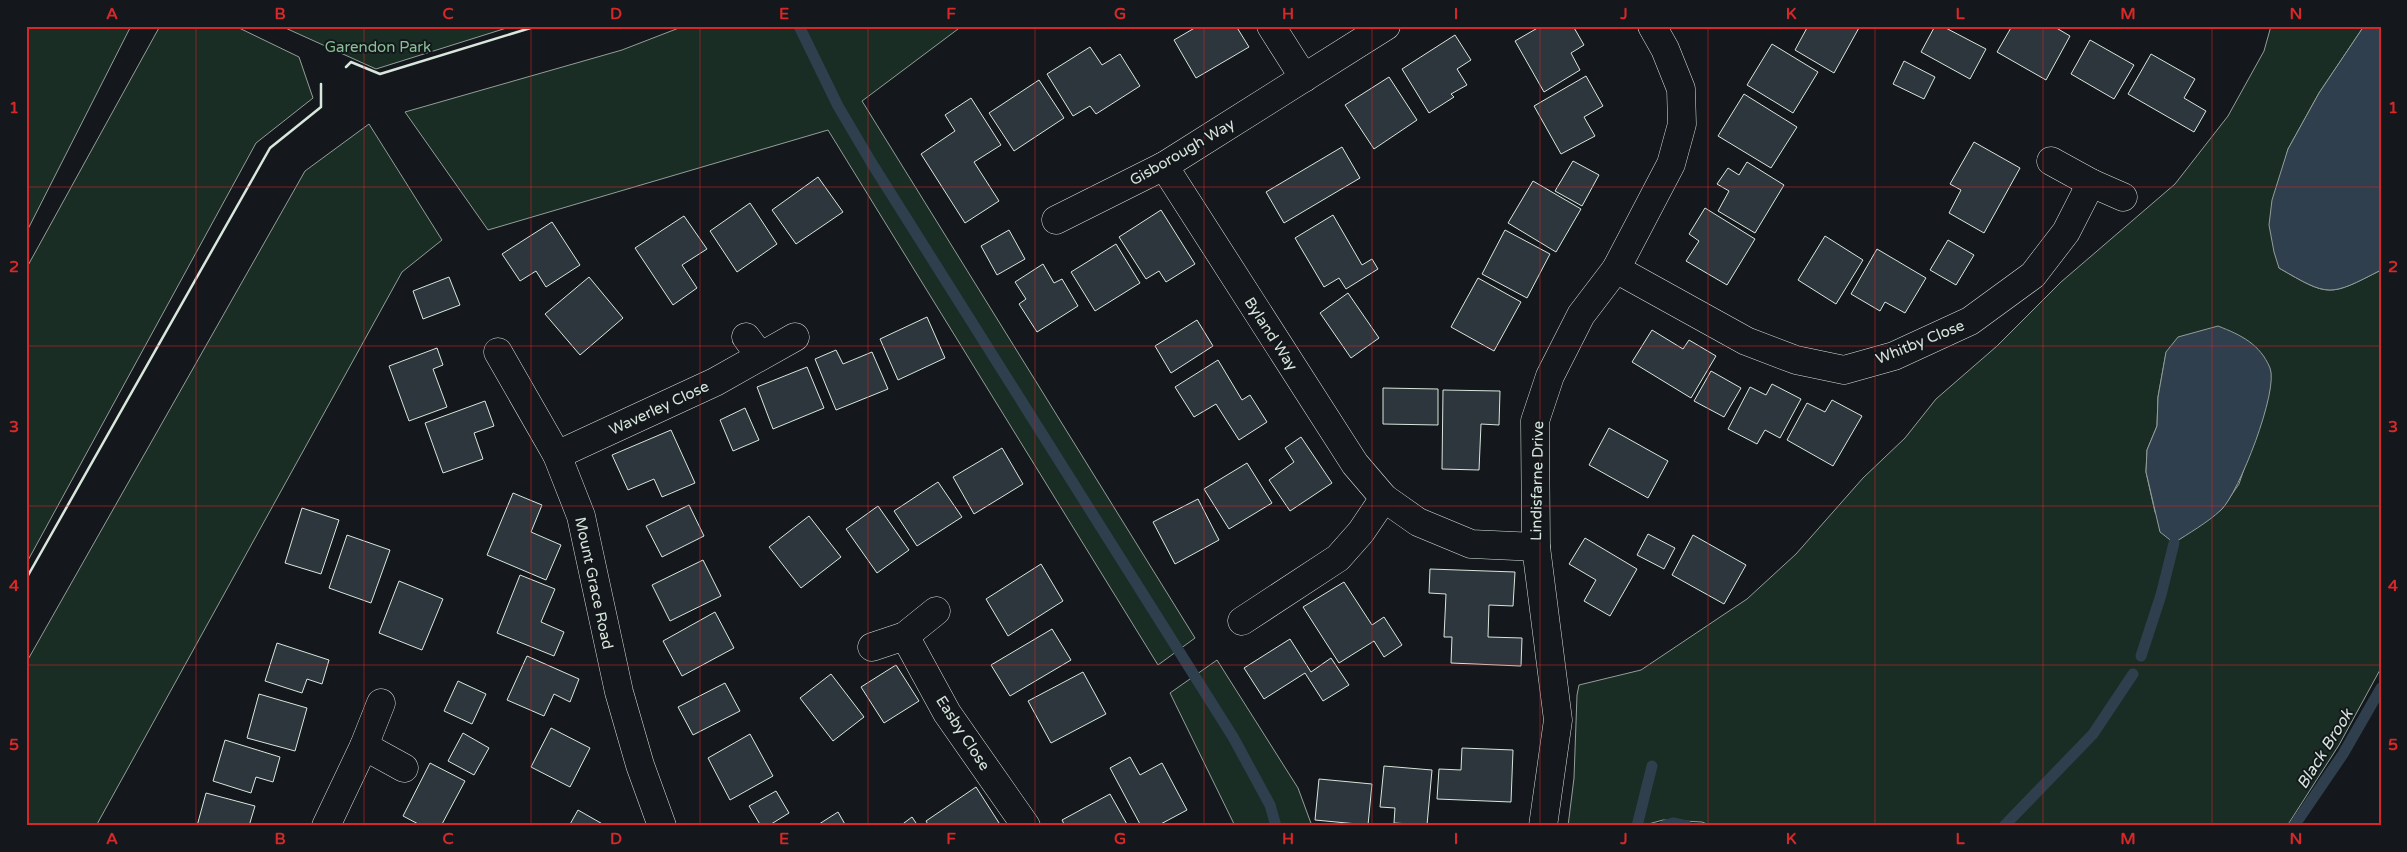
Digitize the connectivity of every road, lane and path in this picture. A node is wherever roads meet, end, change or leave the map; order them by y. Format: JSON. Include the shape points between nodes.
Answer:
{"nodes":[{"id":1,"x":1271,"y":26,"type":"edge"},
{"id":2,"x":1386,"y":26,"type":"edge"},
{"id":3,"x":1652,"y":26,"type":"edge"},
{"id":4,"x":1304,"y":78,"type":"junction"},
{"id":5,"x":2051,"y":161,"type":"dead end"},
{"id":6,"x":1164,"y":166,"type":"junction"},
{"id":7,"x":2091,"y":183,"type":"junction"},
{"id":8,"x":2123,"y":197,"type":"dead end"},
{"id":9,"x":1056,"y":220,"type":"dead end"},
{"id":10,"x":1616,"y":269,"type":"junction"},
{"id":11,"x":795,"y":337,"type":"dead end"},
{"id":12,"x":498,"y":352,"type":"dead end"},
{"id":13,"x":557,"y":455,"type":"junction"},
{"id":14,"x":1384,"y":498,"type":"junction"},
{"id":15,"x":1536,"y":547,"type":"junction"},
{"id":16,"x":1252,"y":605,"type":"dead end"},
{"id":17,"x":936,"y":611,"type":"dead end"},
{"id":18,"x":905,"y":636,"type":"junction"},
{"id":19,"x":872,"y":647,"type":"dead end"},
{"id":20,"x":381,"y":703,"type":"dead end"},
{"id":21,"x":364,"y":746,"type":"junction"},
{"id":22,"x":404,"y":768,"type":"dead end"},
{"id":23,"x":326,"y":826,"type":"edge"},
{"id":24,"x":662,"y":826,"type":"edge"},
{"id":25,"x":1026,"y":826,"type":"edge"},
{"id":26,"x":1543,"y":826,"type":"edge"}],
"edges":[{"from":1,"to":4,"type":"street"},
{"from":2,"to":4,"type":"street","name":"Gisborough Way"},
{"from":3,"to":10,"type":"street","name":"Lindisfarne Drive","via":[[1681,89],[1682,124],[1671,164]]},
{"from":4,"to":6,"type":"street","name":"Gisborough Way"},
{"from":5,"to":7,"type":"street"},
{"from":6,"to":9,"type":"street","name":"Gisborough Way"},
{"from":6,"to":14,"type":"street","name":"Byland Way","via":[[1355,464]]},
{"from":7,"to":8,"type":"street"},
{"from":7,"to":10,"type":"street","name":"Whitby Close","via":[[2066,232],[2033,275],[1970,321],[1894,356],[1844,370],[1796,360],[1746,341]]},
{"from":10,"to":15,"type":"street","name":"Lindisfarne Drive","via":[[1581,315],[1550,376],[1536,421]]},
{"from":11,"to":13,"type":"street","name":"Waverley Close","via":[[753,347],[715,382]]},
{"from":12,"to":13,"type":"street","name":"Mount Grace Road"},
{"from":13,"to":24,"type":"street","name":"Mount Grace Road","via":[[580,516],[619,692]]},
{"from":14,"to":15,"type":"street","name":"Byland Way","via":[[1418,522],[1471,544]]},
{"from":14,"to":16,"type":"street","via":[[1338,558],[1305,582]]},
{"from":15,"to":26,"type":"street","name":"Lindisfarne Drive","via":[[1558,720]]},
{"from":17,"to":18,"type":"street"},
{"from":18,"to":19,"type":"street"},
{"from":18,"to":25,"type":"street","name":"Easby Close","via":[[947,713]]},
{"from":20,"to":21,"type":"street"},
{"from":21,"to":22,"type":"street"},
{"from":21,"to":23,"type":"street"}]}
